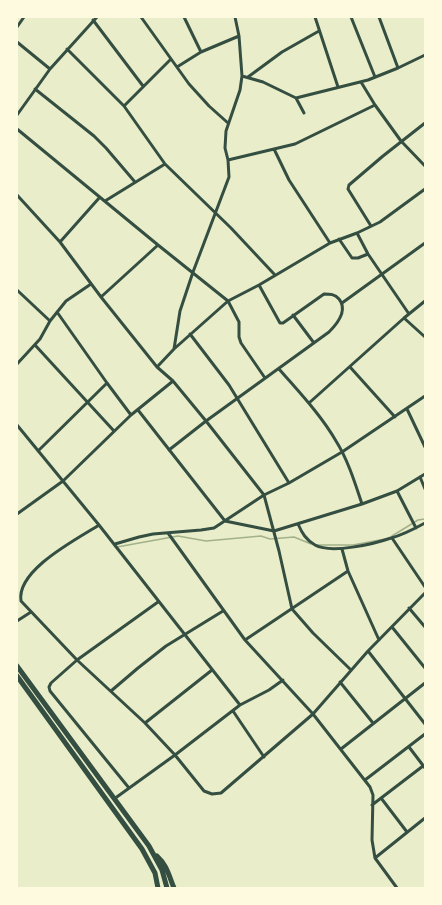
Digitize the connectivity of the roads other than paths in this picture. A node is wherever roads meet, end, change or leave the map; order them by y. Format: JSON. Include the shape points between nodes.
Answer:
{"nodes":[{"id":1,"x":97,"y":17,"type":"edge"},
{"id":2,"x":141,"y":17,"type":"edge"},
{"id":3,"x":184,"y":17,"type":"edge"},
{"id":4,"x":235,"y":17,"type":"edge"},
{"id":5,"x":315,"y":17,"type":"edge"},
{"id":6,"x":351,"y":17,"type":"edge"},
{"id":7,"x":379,"y":17,"type":"edge"},
{"id":8,"x":22,"y":18,"type":"edge"},
{"id":9,"x":93,"y":20,"type":"junction"},
{"id":10,"x":17,"y":27,"type":"edge"},
{"id":11,"x":319,"y":31,"type":"junction"},
{"id":12,"x":239,"y":36,"type":"junction"},
{"id":13,"x":17,"y":42,"type":"edge"},
{"id":14,"x":66,"y":49,"type":"junction"},
{"id":15,"x":201,"y":52,"type":"junction"},
{"id":16,"x":425,"y":55,"type":"edge"},
{"id":17,"x":171,"y":60,"type":"junction"},
{"id":18,"x":176,"y":67,"type":"junction"},
{"id":19,"x":398,"y":68,"type":"junction"},
{"id":20,"x":50,"y":69,"type":"junction"},
{"id":21,"x":242,"y":76,"type":"junction"},
{"id":22,"x":248,"y":77,"type":"junction"},
{"id":23,"x":375,"y":77,"type":"junction"},
{"id":24,"x":361,"y":82,"type":"junction"},
{"id":25,"x":143,"y":86,"type":"junction"},
{"id":26,"x":338,"y":87,"type":"junction"},
{"id":27,"x":35,"y":89,"type":"junction"},
{"id":28,"x":296,"y":98,"type":"junction"},
{"id":29,"x":375,"y":105,"type":"junction"},
{"id":30,"x":124,"y":106,"type":"junction"},
{"id":31,"x":304,"y":113,"type":"dead end"},
{"id":32,"x":17,"y":115,"type":"edge"},
{"id":33,"x":228,"y":123,"type":"junction"},
{"id":34,"x":425,"y":124,"type":"edge"},
{"id":35,"x":17,"y":129,"type":"edge"},
{"id":36,"x":401,"y":142,"type":"junction"},
{"id":37,"x":274,"y":149,"type":"junction"},
{"id":38,"x":228,"y":160,"type":"junction"},
{"id":39,"x":165,"y":164,"type":"junction"},
{"id":40,"x":425,"y":166,"type":"edge"},
{"id":41,"x":135,"y":182,"type":"junction"},
{"id":42,"x":425,"y":189,"type":"edge"},
{"id":43,"x":17,"y":195,"type":"edge"},
{"id":44,"x":100,"y":197,"type":"junction"},
{"id":45,"x":105,"y":202,"type":"junction"},
{"id":46,"x":215,"y":212,"type":"junction"},
{"id":47,"x":371,"y":226,"type":"junction"},
{"id":48,"x":357,"y":233,"type":"junction"},
{"id":49,"x":339,"y":240,"type":"junction"},
{"id":50,"x":60,"y":242,"type":"junction"},
{"id":51,"x":330,"y":243,"type":"junction"},
{"id":52,"x":425,"y":243,"type":"edge"},
{"id":53,"x":158,"y":245,"type":"junction"},
{"id":54,"x":368,"y":254,"type":"junction"},
{"id":55,"x":193,"y":272,"type":"junction"},
{"id":56,"x":381,"y":274,"type":"junction"},
{"id":57,"x":275,"y":275,"type":"junction"},
{"id":58,"x":91,"y":284,"type":"junction"},
{"id":59,"x":259,"y":285,"type":"junction"},
{"id":60,"x":17,"y":290,"type":"edge"},
{"id":61,"x":101,"y":298,"type":"junction"},
{"id":62,"x":228,"y":301,"type":"junction"},
{"id":63,"x":425,"y":301,"type":"edge"},
{"id":64,"x":342,"y":303,"type":"junction"},
{"id":65,"x":57,"y":312,"type":"junction"},
{"id":66,"x":409,"y":314,"type":"junction"},
{"id":67,"x":293,"y":315,"type":"junction"},
{"id":68,"x":404,"y":318,"type":"junction"},
{"id":69,"x":50,"y":321,"type":"junction"},
{"id":70,"x":190,"y":334,"type":"junction"},
{"id":71,"x":425,"y":337,"type":"edge"},
{"id":72,"x":314,"y":343,"type":"junction"},
{"id":73,"x":35,"y":345,"type":"junction"},
{"id":74,"x":174,"y":349,"type":"junction"},
{"id":75,"x":17,"y":364,"type":"edge"},
{"id":76,"x":157,"y":367,"type":"junction"},
{"id":77,"x":350,"y":367,"type":"junction"},
{"id":78,"x":279,"y":369,"type":"junction"},
{"id":79,"x":265,"y":378,"type":"junction"},
{"id":80,"x":173,"y":381,"type":"junction"},
{"id":81,"x":107,"y":383,"type":"junction"},
{"id":82,"x":425,"y":396,"type":"edge"},
{"id":83,"x":237,"y":399,"type":"junction"},
{"id":84,"x":88,"y":401,"type":"junction"},
{"id":85,"x":309,"y":404,"type":"junction"},
{"id":86,"x":407,"y":409,"type":"junction"},
{"id":87,"x":138,"y":410,"type":"junction"},
{"id":88,"x":131,"y":415,"type":"junction"},
{"id":89,"x":395,"y":416,"type":"junction"},
{"id":90,"x":206,"y":421,"type":"junction"},
{"id":91,"x":17,"y":426,"type":"edge"},
{"id":92,"x":114,"y":431,"type":"junction"},
{"id":93,"x":425,"y":447,"type":"edge"},
{"id":94,"x":169,"y":450,"type":"junction"},
{"id":95,"x":38,"y":451,"type":"junction"},
{"id":96,"x":342,"y":452,"type":"junction"},
{"id":97,"x":425,"y":474,"type":"edge"},
{"id":98,"x":420,"y":477,"type":"junction"},
{"id":99,"x":62,"y":481,"type":"junction"},
{"id":100,"x":289,"y":483,"type":"junction"},
{"id":101,"x":425,"y":489,"type":"edge"},
{"id":102,"x":397,"y":491,"type":"junction"},
{"id":103,"x":264,"y":495,"type":"junction"},
{"id":104,"x":362,"y":504,"type":"junction"},
{"id":105,"x":17,"y":514,"type":"edge"},
{"id":106,"x":225,"y":522,"type":"junction"},
{"id":107,"x":425,"y":523,"type":"edge"},
{"id":108,"x":298,"y":524,"type":"junction"},
{"id":109,"x":99,"y":525,"type":"junction"},
{"id":110,"x":416,"y":528,"type":"junction"},
{"id":111,"x":274,"y":531,"type":"junction"},
{"id":112,"x":168,"y":533,"type":"junction"},
{"id":113,"x":392,"y":538,"type":"junction"},
{"id":114,"x":115,"y":544,"type":"junction"},
{"id":115,"x":342,"y":549,"type":"junction"},
{"id":116,"x":348,"y":571,"type":"junction"},
{"id":117,"x":425,"y":587,"type":"edge"},
{"id":118,"x":425,"y":593,"type":"edge"},
{"id":119,"x":158,"y":602,"type":"junction"},
{"id":120,"x":409,"y":608,"type":"junction"},
{"id":121,"x":292,"y":609,"type":"junction"},
{"id":122,"x":223,"y":611,"type":"junction"},
{"id":123,"x":31,"y":612,"type":"junction"},
{"id":124,"x":17,"y":621,"type":"edge"},
{"id":125,"x":392,"y":627,"type":"junction"},
{"id":126,"x":425,"y":628,"type":"edge"},
{"id":127,"x":185,"y":634,"type":"junction"},
{"id":128,"x":245,"y":640,"type":"junction"},
{"id":129,"x":379,"y":640,"type":"junction"},
{"id":130,"x":368,"y":651,"type":"junction"},
{"id":131,"x":77,"y":660,"type":"junction"},
{"id":132,"x":17,"y":666,"type":"edge"},
{"id":133,"x":425,"y":668,"type":"edge"},
{"id":134,"x":212,"y":670,"type":"junction"},
{"id":135,"x":351,"y":670,"type":"junction"},
{"id":136,"x":17,"y":676,"type":"edge"},
{"id":137,"x":283,"y":680,"type":"junction"},
{"id":138,"x":340,"y":682,"type":"junction"},
{"id":139,"x":425,"y":683,"type":"edge"},
{"id":140,"x":111,"y":691,"type":"junction"},
{"id":141,"x":406,"y":699,"type":"junction"},
{"id":142,"x":240,"y":706,"type":"junction"},
{"id":143,"x":233,"y":711,"type":"junction"},
{"id":144,"x":313,"y":714,"type":"junction"},
{"id":145,"x":145,"y":723,"type":"junction"},
{"id":146,"x":373,"y":723,"type":"junction"},
{"id":147,"x":425,"y":724,"type":"edge"},
{"id":148,"x":425,"y":734,"type":"edge"},
{"id":149,"x":409,"y":747,"type":"junction"},
{"id":150,"x":341,"y":749,"type":"junction"},
{"id":151,"x":175,"y":755,"type":"junction"},
{"id":152,"x":264,"y":757,"type":"junction"},
{"id":153,"x":424,"y":767,"type":"edge"},
{"id":154,"x":365,"y":780,"type":"junction"},
{"id":155,"x":129,"y":788,"type":"junction"},
{"id":156,"x":381,"y":798,"type":"junction"},
{"id":157,"x":114,"y":799,"type":"junction"},
{"id":158,"x":372,"y":805,"type":"junction"},
{"id":159,"x":425,"y":818,"type":"edge"},
{"id":160,"x":407,"y":832,"type":"junction"},
{"id":161,"x":153,"y":853,"type":"junction"},
{"id":162,"x":375,"y":858,"type":"junction"},
{"id":163,"x":158,"y":888,"type":"edge"},
{"id":164,"x":167,"y":888,"type":"edge"},
{"id":165,"x":174,"y":888,"type":"edge"},
{"id":166,"x":397,"y":888,"type":"edge"}],
"edges":[{"from":1,"to":9,"type":"street"},
{"from":2,"to":17,"type":"street"},
{"from":3,"to":15,"type":"street"},
{"from":4,"to":12,"type":"street"},
{"from":5,"to":11,"type":"street"},
{"from":6,"to":23,"type":"street"},
{"from":7,"to":19,"type":"street"},
{"from":8,"to":10,"type":"street"},
{"from":9,"to":14,"type":"street"},
{"from":9,"to":25,"type":"street"},
{"from":11,"to":22,"type":"street","via":[[282,52]]},
{"from":11,"to":26,"type":"street"},
{"from":12,"to":15,"type":"street"},
{"from":12,"to":21,"type":"street"},
{"from":13,"to":20,"type":"street"},
{"from":14,"to":20,"type":"street"},
{"from":14,"to":30,"type":"street"},
{"from":15,"to":18,"type":"street"},
{"from":16,"to":19,"type":"street"},
{"from":17,"to":18,"type":"street"},
{"from":17,"to":25,"type":"street"},
{"from":18,"to":33,"type":"street","via":[[197,94]]},
{"from":19,"to":23,"type":"street"},
{"from":20,"to":27,"type":"street"},
{"from":21,"to":22,"type":"street"},
{"from":21,"to":33,"type":"street","via":[[240,90]]},
{"from":22,"to":28,"type":"street"},
{"from":23,"to":24,"type":"street"},
{"from":24,"to":26,"type":"street"},
{"from":24,"to":29,"type":"street"},
{"from":25,"to":30,"type":"street"},
{"from":26,"to":28,"type":"street"},
{"from":27,"to":32,"type":"street"},
{"from":27,"to":41,"type":"street","via":[[94,136]]},
{"from":28,"to":31,"type":"street"},
{"from":29,"to":36,"type":"street"},
{"from":29,"to":37,"type":"street","via":[[300,142]]},
{"from":30,"to":39,"type":"street"},
{"from":33,"to":38,"type":"street","via":[[225,148]]},
{"from":34,"to":36,"type":"street"},
{"from":35,"to":44,"type":"street"},
{"from":36,"to":40,"type":"street"},
{"from":36,"to":47,"type":"street","via":[[348,187]]},
{"from":37,"to":38,"type":"street"},
{"from":37,"to":51,"type":"street","via":[[289,180]]},
{"from":38,"to":46,"type":"street","via":[[229,177]]},
{"from":39,"to":41,"type":"street"},
{"from":39,"to":46,"type":"street"},
{"from":41,"to":45,"type":"street"},
{"from":42,"to":47,"type":"street","via":[[390,216]]},
{"from":43,"to":50,"type":"street"},
{"from":44,"to":45,"type":"street"},
{"from":44,"to":50,"type":"street"},
{"from":45,"to":53,"type":"street"},
{"from":46,"to":55,"type":"street"},
{"from":46,"to":57,"type":"street"},
{"from":47,"to":48,"type":"street"},
{"from":48,"to":49,"type":"street"},
{"from":48,"to":54,"type":"street"},
{"from":49,"to":51,"type":"street"},
{"from":49,"to":54,"type":"street","via":[[352,258]]},
{"from":50,"to":58,"type":"street"},
{"from":51,"to":57,"type":"street"},
{"from":52,"to":56,"type":"street"},
{"from":53,"to":55,"type":"street"},
{"from":53,"to":61,"type":"street"},
{"from":54,"to":56,"type":"street"},
{"from":55,"to":62,"type":"street"},
{"from":55,"to":74,"type":"street","via":[[180,311]]},
{"from":56,"to":64,"type":"street"},
{"from":56,"to":66,"type":"street"},
{"from":57,"to":59,"type":"street"},
{"from":58,"to":61,"type":"street"},
{"from":58,"to":65,"type":"street","via":[[66,301]]},
{"from":59,"to":62,"type":"street"},
{"from":59,"to":67,"type":"street","via":[[280,323]]},
{"from":60,"to":69,"type":"street"},
{"from":61,"to":76,"type":"street"},
{"from":62,"to":70,"type":"street"},
{"from":62,"to":79,"type":"street","via":[[238,322],[241,343]]},
{"from":63,"to":66,"type":"street"},
{"from":64,"to":67,"type":"street","via":[[337,296],[324,294]]},
{"from":64,"to":72,"type":"street","via":[[343,309],[337,322]]},
{"from":65,"to":69,"type":"street"},
{"from":65,"to":81,"type":"street"},
{"from":66,"to":68,"type":"street"},
{"from":67,"to":72,"type":"street"},
{"from":68,"to":71,"type":"street"},
{"from":68,"to":77,"type":"street"},
{"from":69,"to":73,"type":"street"},
{"from":70,"to":74,"type":"street"},
{"from":70,"to":83,"type":"street"},
{"from":72,"to":78,"type":"street"},
{"from":73,"to":75,"type":"street"},
{"from":73,"to":84,"type":"street"},
{"from":74,"to":76,"type":"street"},
{"from":76,"to":80,"type":"street"},
{"from":77,"to":85,"type":"street"},
{"from":77,"to":89,"type":"street"},
{"from":78,"to":79,"type":"street"},
{"from":78,"to":85,"type":"street"},
{"from":79,"to":83,"type":"street"},
{"from":80,"to":87,"type":"street"},
{"from":80,"to":90,"type":"street"},
{"from":81,"to":84,"type":"street"},
{"from":81,"to":88,"type":"street"},
{"from":82,"to":86,"type":"street"},
{"from":83,"to":90,"type":"street"},
{"from":83,"to":100,"type":"street"},
{"from":84,"to":92,"type":"street"},
{"from":84,"to":95,"type":"street"},
{"from":85,"to":96,"type":"street"},
{"from":86,"to":89,"type":"street"},
{"from":86,"to":93,"type":"street"},
{"from":87,"to":88,"type":"street"},
{"from":87,"to":94,"type":"street"},
{"from":88,"to":92,"type":"street"},
{"from":89,"to":96,"type":"street"},
{"from":90,"to":94,"type":"street"},
{"from":90,"to":103,"type":"street"},
{"from":91,"to":95,"type":"street"},
{"from":92,"to":99,"type":"street"},
{"from":94,"to":106,"type":"street"},
{"from":95,"to":99,"type":"street"},
{"from":96,"to":100,"type":"street"},
{"from":96,"to":104,"type":"street"},
{"from":97,"to":98,"type":"street"},
{"from":98,"to":101,"type":"street"},
{"from":98,"to":102,"type":"street"},
{"from":99,"to":105,"type":"street"},
{"from":99,"to":109,"type":"street"},
{"from":100,"to":103,"type":"street"},
{"from":102,"to":104,"type":"street"},
{"from":102,"to":110,"type":"street"},
{"from":103,"to":106,"type":"street"},
{"from":103,"to":111,"type":"street"},
{"from":104,"to":108,"type":"street"},
{"from":106,"to":111,"type":"street"},
{"from":106,"to":112,"type":"street","via":[[214,528]]},
{"from":107,"to":110,"type":"street"},
{"from":108,"to":111,"type":"street"},
{"from":108,"to":115,"type":"street","via":[[309,542],[317,546]]},
{"from":109,"to":114,"type":"street"},
{"from":109,"to":123,"type":"street","via":[[57,551],[34,570],[20,594],[21,601]]},
{"from":110,"to":113,"type":"street"},
{"from":111,"to":121,"type":"street"},
{"from":112,"to":114,"type":"street"},
{"from":112,"to":122,"type":"street"},
{"from":113,"to":115,"type":"street"},
{"from":113,"to":117,"type":"street"},
{"from":114,"to":119,"type":"street"},
{"from":115,"to":116,"type":"street"},
{"from":116,"to":121,"type":"street"},
{"from":116,"to":129,"type":"street"},
{"from":118,"to":120,"type":"street"},
{"from":119,"to":127,"type":"street"},
{"from":119,"to":131,"type":"street"},
{"from":120,"to":125,"type":"street"},
{"from":120,"to":126,"type":"street"},
{"from":121,"to":128,"type":"street"},
{"from":121,"to":135,"type":"street"},
{"from":122,"to":127,"type":"street"},
{"from":122,"to":128,"type":"street"},
{"from":123,"to":124,"type":"street"},
{"from":123,"to":131,"type":"street"},
{"from":125,"to":129,"type":"street"},
{"from":125,"to":133,"type":"street"},
{"from":127,"to":134,"type":"street"},
{"from":127,"to":140,"type":"street","via":[[166,646]]},
{"from":128,"to":137,"type":"street"},
{"from":129,"to":130,"type":"street"},
{"from":130,"to":135,"type":"street"},
{"from":130,"to":141,"type":"street"},
{"from":131,"to":140,"type":"street"},
{"from":131,"to":155,"type":"street","via":[[51,683],[50,691]]},
{"from":132,"to":157,"type":"main road"},
{"from":134,"to":142,"type":"street"},
{"from":134,"to":145,"type":"street"},
{"from":135,"to":138,"type":"street"},
{"from":136,"to":163,"type":"main road","via":[[142,849],[155,873]]},
{"from":137,"to":142,"type":"street"},
{"from":137,"to":144,"type":"street"},
{"from":138,"to":144,"type":"street"},
{"from":138,"to":146,"type":"street"},
{"from":139,"to":141,"type":"street"},
{"from":140,"to":145,"type":"street"},
{"from":141,"to":146,"type":"street"},
{"from":141,"to":147,"type":"street"},
{"from":142,"to":143,"type":"street"},
{"from":143,"to":151,"type":"street"},
{"from":143,"to":152,"type":"street"},
{"from":144,"to":150,"type":"street"},
{"from":144,"to":152,"type":"street"},
{"from":145,"to":151,"type":"street"},
{"from":146,"to":150,"type":"street"},
{"from":148,"to":149,"type":"street"},
{"from":149,"to":153,"type":"street"},
{"from":149,"to":154,"type":"street"},
{"from":150,"to":154,"type":"street"},
{"from":151,"to":152,"type":"street","via":[[204,791],[212,794],[221,793]]},
{"from":151,"to":155,"type":"street"},
{"from":153,"to":156,"type":"street"},
{"from":154,"to":158,"type":"street","via":[[373,795]]},
{"from":155,"to":157,"type":"street"},
{"from":156,"to":158,"type":"street"},
{"from":156,"to":160,"type":"street"},
{"from":157,"to":161,"type":"main road"},
{"from":158,"to":162,"type":"street"},
{"from":159,"to":160,"type":"street"},
{"from":160,"to":162,"type":"street"},
{"from":161,"to":164,"type":"main road","via":[[162,870]]},
{"from":161,"to":165,"type":"main road","via":[[168,870]]},
{"from":162,"to":166,"type":"street"}]}
